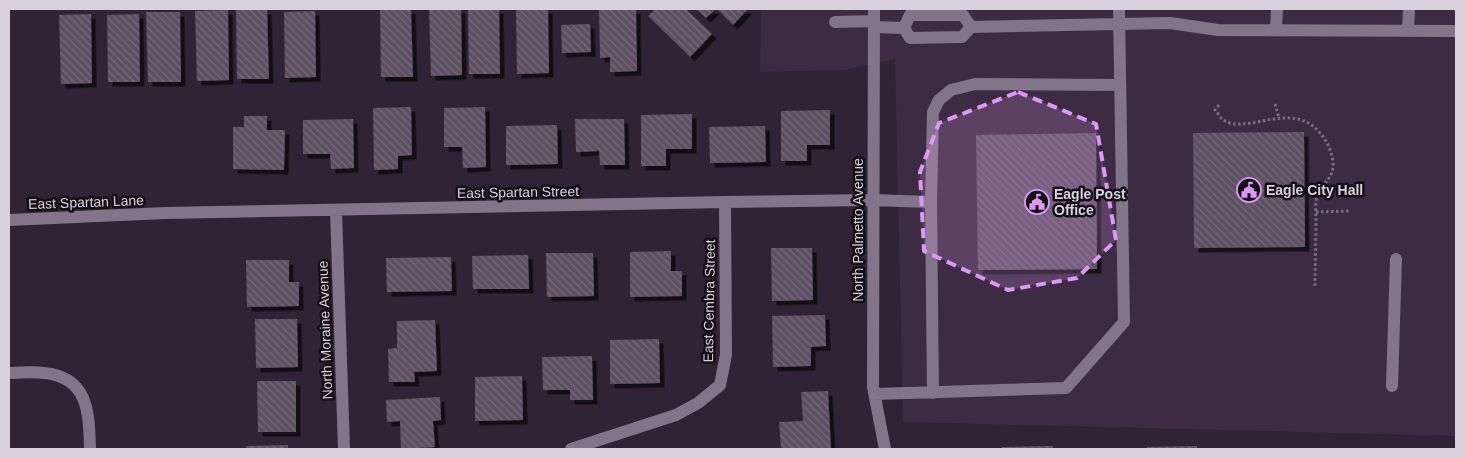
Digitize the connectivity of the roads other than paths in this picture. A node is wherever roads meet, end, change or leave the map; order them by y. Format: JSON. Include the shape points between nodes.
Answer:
{"nodes":[{"id":1,"x":1119,"y":9,"type":"edge"},
{"id":2,"x":1277,"y":9,"type":"edge"},
{"id":3,"x":1408,"y":9,"type":"edge"},
{"id":4,"x":874,"y":19,"type":"edge"},
{"id":5,"x":835,"y":22,"type":"dead end"},
{"id":6,"x":1119,"y":24,"type":"junction"},
{"id":7,"x":971,"y":26,"type":"junction"},
{"id":8,"x":904,"y":28,"type":"junction"},
{"id":9,"x":1276,"y":29,"type":"junction"},
{"id":10,"x":1408,"y":31,"type":"junction"},
{"id":11,"x":1456,"y":31,"type":"edge"},
{"id":12,"x":1120,"y":85,"type":"junction"},
{"id":13,"x":872,"y":200,"type":"junction"},
{"id":14,"x":725,"y":202,"type":"junction"},
{"id":15,"x":931,"y":202,"type":"junction"},
{"id":16,"x":336,"y":211,"type":"junction"},
{"id":17,"x":165,"y":213,"type":"joint"},
{"id":18,"x":9,"y":220,"type":"edge"},
{"id":19,"x":1396,"y":259,"type":"dead end"},
{"id":20,"x":9,"y":373,"type":"edge"},
{"id":21,"x":1392,"y":386,"type":"dead end"},
{"id":22,"x":875,"y":394,"type":"junction"},
{"id":23,"x":933,"y":394,"type":"junction"},
{"id":24,"x":90,"y":449,"type":"edge"},
{"id":25,"x":344,"y":449,"type":"edge"},
{"id":26,"x":571,"y":449,"type":"edge"},
{"id":27,"x":885,"y":449,"type":"edge"}],
"edges":[{"from":1,"to":6,"type":"street"},
{"from":2,"to":9,"type":"street"},
{"from":3,"to":10,"type":"street"},
{"from":4,"to":5,"type":"street"},
{"from":4,"to":8,"type":"street"},
{"from":4,"to":13,"type":"street","name":"North Palmetto Avenue"},
{"from":6,"to":7,"type":"street"},
{"from":6,"to":9,"type":"street","via":[[1170,23],[1218,30]]},
{"from":6,"to":12,"type":"street"},
{"from":7,"to":8,"type":"street","via":[[962,37],[910,38]]},
{"from":7,"to":8,"type":"street","via":[[963,15],[910,15]]},
{"from":9,"to":10,"type":"street"},
{"from":10,"to":11,"type":"street"},
{"from":12,"to":15,"type":"street","via":[[975,84],[951,90],[939,100],[933,112]]},
{"from":12,"to":23,"type":"street","via":[[1124,322],[1066,388]]},
{"from":13,"to":14,"type":"street","name":"East Spartan Street"},
{"from":13,"to":15,"type":"street","name":"East Spartan Street"},
{"from":13,"to":22,"type":"street","name":"North Palmetto Avenue"},
{"from":14,"to":16,"type":"street","name":"East Spartan Street"},
{"from":14,"to":26,"type":"street","name":"East Cembra Street","via":[[726,355],[720,385],[676,415]]},
{"from":15,"to":23,"type":"street"},
{"from":16,"to":17,"type":"street","name":"East Spartan Street"},
{"from":16,"to":25,"type":"street","name":"North Moraine Avenue"},
{"from":17,"to":18,"type":"street","name":"East Spartan Lane"},
{"from":19,"to":21,"type":"street"},
{"from":20,"to":24,"type":"street","via":[[58,375],[74,384],[84,398],[89,419]]},
{"from":22,"to":23,"type":"street"},
{"from":22,"to":27,"type":"street","name":"North Palmetto Avenue"}]}
